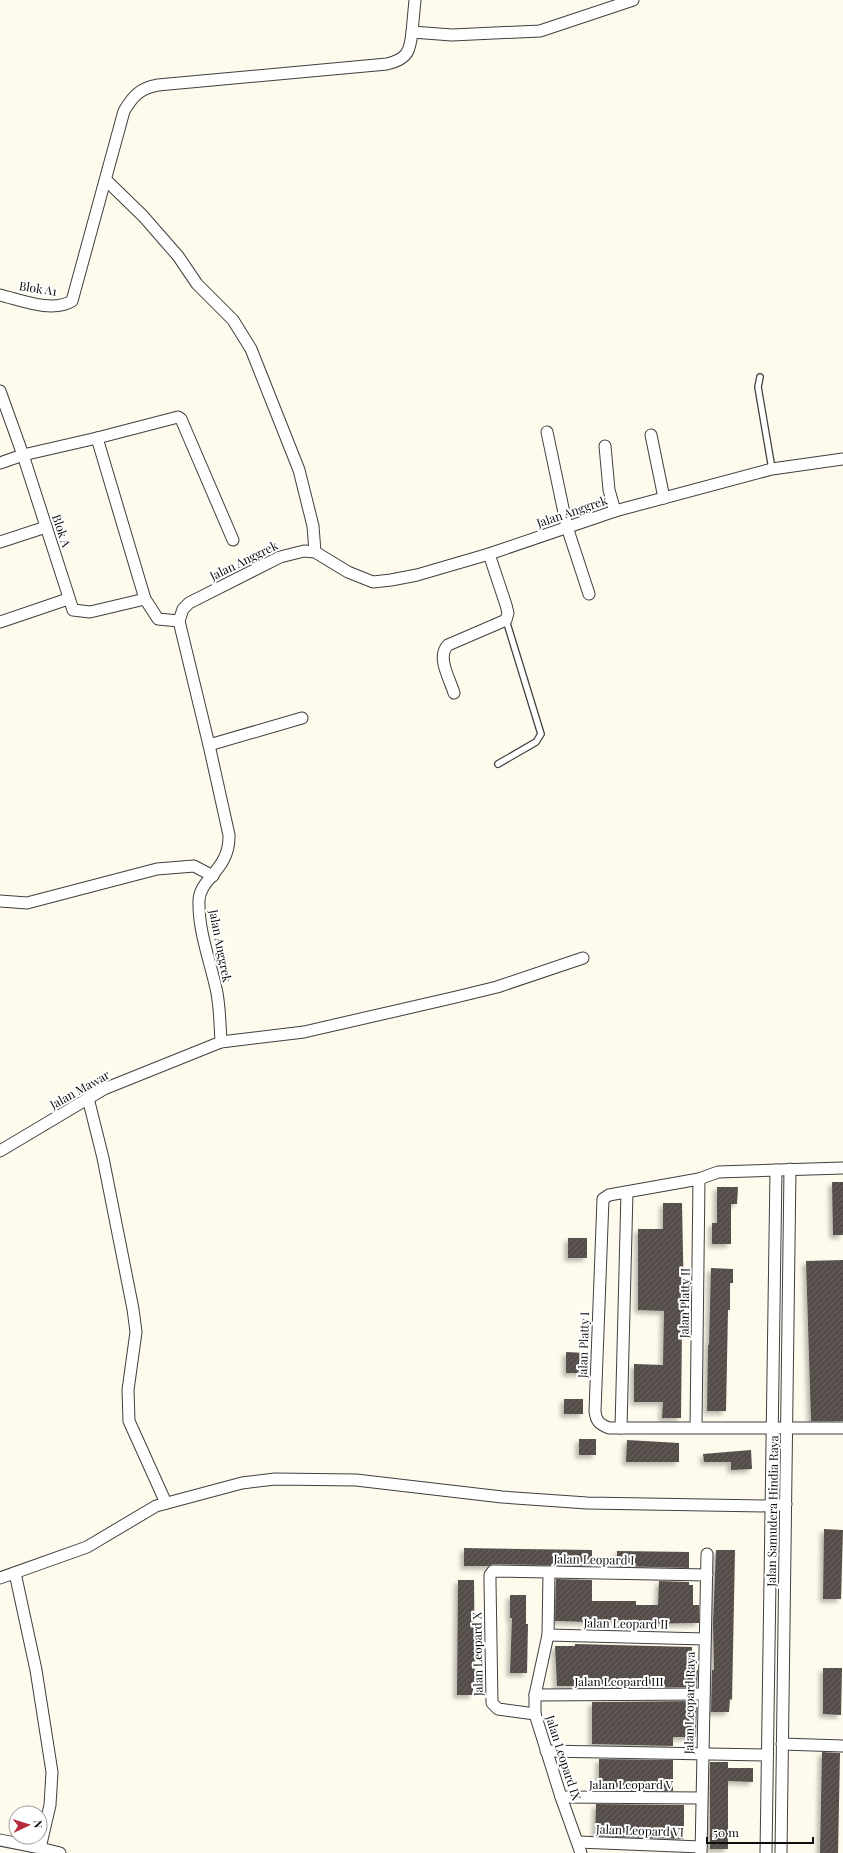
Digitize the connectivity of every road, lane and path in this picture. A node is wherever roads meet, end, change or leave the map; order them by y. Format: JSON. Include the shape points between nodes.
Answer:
{"nodes":[{"id":1,"x":415,"y":0,"type":"edge"},
{"id":2,"x":633,"y":0,"type":"edge"},
{"id":3,"x":412,"y":32,"type":"junction"},
{"id":4,"x":106,"y":180,"type":"junction"},
{"id":5,"x":0,"y":295,"type":"edge"},
{"id":6,"x":760,"y":377,"type":"dead end"},
{"id":7,"x":0,"y":391,"type":"edge"},
{"id":8,"x":547,"y":432,"type":"dead end"},
{"id":9,"x":651,"y":435,"type":"dead end"},
{"id":10,"x":97,"y":438,"type":"junction"},
{"id":11,"x":605,"y":446,"type":"dead end"},
{"id":12,"x":23,"y":455,"type":"junction"},
{"id":13,"x":843,"y":459,"type":"edge"},
{"id":14,"x":0,"y":463,"type":"edge"},
{"id":15,"x":772,"y":469,"type":"junction"},
{"id":16,"x":664,"y":498,"type":"junction"},
{"id":17,"x":615,"y":511,"type":"junction"},
{"id":18,"x":46,"y":527,"type":"junction"},
{"id":19,"x":567,"y":527,"type":"junction"},
{"id":20,"x":233,"y":540,"type":"dead end"},
{"id":21,"x":0,"y":542,"type":"edge"},
{"id":22,"x":315,"y":552,"type":"junction"},
{"id":23,"x":489,"y":554,"type":"junction"},
{"id":24,"x":589,"y":594,"type":"dead end"},
{"id":25,"x":145,"y":598,"type":"junction"},
{"id":26,"x":68,"y":599,"type":"junction"},
{"id":27,"x":506,"y":620,"type":"junction"},
{"id":28,"x":179,"y":621,"type":"junction"},
{"id":29,"x":0,"y":622,"type":"edge"},
{"id":30,"x":454,"y":692,"type":"dead end"},
{"id":31,"x":302,"y":718,"type":"dead end"},
{"id":32,"x":209,"y":745,"type":"junction"},
{"id":33,"x":498,"y":764,"type":"dead end"},
{"id":34,"x":213,"y":876,"type":"junction"},
{"id":35,"x":0,"y":901,"type":"edge"},
{"id":36,"x":583,"y":958,"type":"dead end"},
{"id":37,"x":221,"y":1042,"type":"junction"},
{"id":38,"x":88,"y":1098,"type":"junction"},
{"id":39,"x":0,"y":1151,"type":"edge"},
{"id":40,"x":843,"y":1168,"type":"edge"},
{"id":41,"x":790,"y":1169,"type":"junction"},
{"id":42,"x":776,"y":1170,"type":"junction"},
{"id":43,"x":699,"y":1179,"type":"junction"},
{"id":44,"x":627,"y":1192,"type":"junction"},
{"id":45,"x":788,"y":1426,"type":"junction"},
{"id":46,"x":772,"y":1427,"type":"junction"},
{"id":47,"x":621,"y":1428,"type":"junction"},
{"id":48,"x":696,"y":1428,"type":"junction"},
{"id":49,"x":843,"y":1428,"type":"edge"},
{"id":50,"x":166,"y":1503,"type":"junction"},
{"id":51,"x":786,"y":1504,"type":"junction"},
{"id":52,"x":771,"y":1506,"type":"junction"},
{"id":53,"x":786,"y":1530,"type":"junction"},
{"id":54,"x":771,"y":1531,"type":"junction"},
{"id":55,"x":707,"y":1554,"type":"dead end"},
{"id":56,"x":549,"y":1572,"type":"junction"},
{"id":57,"x":15,"y":1573,"type":"junction"},
{"id":58,"x":707,"y":1575,"type":"junction"},
{"id":59,"x":0,"y":1578,"type":"edge"},
{"id":60,"x":490,"y":1582,"type":"joint"},
{"id":61,"x":548,"y":1635,"type":"junction"},
{"id":62,"x":705,"y":1639,"type":"junction"},
{"id":63,"x":704,"y":1694,"type":"junction"},
{"id":64,"x":535,"y":1695,"type":"junction"},
{"id":65,"x":535,"y":1714,"type":"junction"},
{"id":66,"x":782,"y":1744,"type":"junction"},
{"id":67,"x":843,"y":1746,"type":"edge"},
{"id":68,"x":546,"y":1751,"type":"junction"},
{"id":69,"x":703,"y":1754,"type":"junction"},
{"id":70,"x":767,"y":1755,"type":"junction"},
{"id":71,"x":561,"y":1797,"type":"junction"},
{"id":72,"x":701,"y":1798,"type":"junction"},
{"id":73,"x":766,"y":1800,"type":"junction"},
{"id":74,"x":782,"y":1800,"type":"junction"},
{"id":75,"x":0,"y":1840,"type":"edge"},
{"id":76,"x":578,"y":1842,"type":"junction"},
{"id":77,"x":40,"y":1848,"type":"junction"},
{"id":78,"x":639,"y":1849,"type":"edge"},
{"id":79,"x":701,"y":1850,"type":"edge"},
{"id":80,"x":60,"y":1853,"type":"edge"},
{"id":81,"x":581,"y":1853,"type":"edge"},
{"id":82,"x":766,"y":1853,"type":"edge"},
{"id":83,"x":782,"y":1853,"type":"edge"}],
"edges":[{"from":1,"to":3,"type":"street"},
{"from":2,"to":3,"type":"street","via":[[540,31],[452,35]]},
{"from":3,"to":4,"type":"street","via":[[408,53],[402,59],[387,64],[147,87],[138,91],[124,111]]},
{"from":4,"to":5,"type":"street","name":"Blok A1","via":[[72,301],[58,306],[36,304]]},
{"from":4,"to":22,"type":"street","via":[[143,216],[178,256],[197,284],[233,320],[251,349],[299,470],[313,526]]},
{"from":6,"to":15,"type":"lane","via":[[759,394]]},
{"from":7,"to":12,"type":"street","name":"Blok A"},
{"from":8,"to":19,"type":"street"},
{"from":9,"to":16,"type":"street"},
{"from":10,"to":12,"type":"street"},
{"from":10,"to":20,"type":"street","via":[[174,417],[181,419]]},
{"from":10,"to":25,"type":"street"},
{"from":11,"to":17,"type":"street","via":[[609,490]]},
{"from":12,"to":14,"type":"street"},
{"from":12,"to":18,"type":"street","name":"Blok A"},
{"from":13,"to":15,"type":"street","name":"Jalan Anggrek"},
{"from":15,"to":16,"type":"street","name":"Jalan Anggrek"},
{"from":16,"to":17,"type":"street","name":"Jalan Anggrek"},
{"from":17,"to":19,"type":"street","name":"Jalan Anggrek"},
{"from":18,"to":21,"type":"street"},
{"from":18,"to":26,"type":"street","name":"Blok A"},
{"from":19,"to":23,"type":"street","name":"Jalan Anggrek"},
{"from":19,"to":24,"type":"street"},
{"from":22,"to":23,"type":"street","name":"Jalan Anggrek","via":[[348,572],[373,582],[417,575]]},
{"from":22,"to":28,"type":"street","name":"Jalan Anggrek","via":[[304,551],[280,557],[189,603],[183,609]]},
{"from":23,"to":27,"type":"street","via":[[508,613]]},
{"from":25,"to":26,"type":"street","via":[[90,612],[73,610]]},
{"from":25,"to":28,"type":"street","via":[[158,619]]},
{"from":26,"to":29,"type":"street"},
{"from":27,"to":30,"type":"street","via":[[444,649],[443,661]]},
{"from":27,"to":33,"type":"lane","via":[[541,734],[532,745]]},
{"from":28,"to":32,"type":"street","name":"Jalan Anggrek"},
{"from":31,"to":32,"type":"street"},
{"from":32,"to":34,"type":"street","name":"Jalan Anggrek","via":[[229,847],[222,864]]},
{"from":34,"to":35,"type":"street","via":[[194,866],[157,869],[27,903]]},
{"from":34,"to":37,"type":"street","name":"Jalan Anggrek","via":[[199,898],[199,910],[219,1005]]},
{"from":36,"to":37,"type":"street","name":"Jalan Mawar","via":[[497,987],[456,997],[304,1032]]},
{"from":37,"to":38,"type":"street","name":"Jalan Mawar","via":[[104,1089]]},
{"from":38,"to":39,"type":"street","name":"Jalan Mawar"},
{"from":38,"to":50,"type":"street","via":[[103,1158],[136,1332],[128,1390],[129,1421]]},
{"from":40,"to":41,"type":"street","name":"Jalan Platty I"},
{"from":41,"to":42,"type":"street","name":"Jalan Platty I"},
{"from":41,"to":45,"type":"street","name":"Jalan Samudera Hindia Raya"},
{"from":42,"to":43,"type":"street","name":"Jalan Platty I","via":[[718,1172]]},
{"from":42,"to":46,"type":"street","name":"Jalan Samudera Hindia Raya"},
{"from":43,"to":44,"type":"street","name":"Jalan Platty I"},
{"from":43,"to":48,"type":"street","name":"Jalan Platty II"},
{"from":44,"to":47,"type":"street"},
{"from":44,"to":47,"type":"street","name":"Jalan Platty I","via":[[603,1198],[601,1204],[595,1411],[600,1425]]},
{"from":45,"to":46,"type":"street","name":"Jalan Platty I"},
{"from":45,"to":49,"type":"street","name":"Jalan Platty I"},
{"from":45,"to":51,"type":"street","name":"Jalan Samudera Hindia Raya"},
{"from":46,"to":48,"type":"street","name":"Jalan Platty I"},
{"from":46,"to":52,"type":"street","name":"Jalan Samudera Hindia Raya"},
{"from":47,"to":48,"type":"street","name":"Jalan Platty I"},
{"from":50,"to":52,"type":"street","via":[[242,1483],[302,1478],[356,1480],[502,1497],[587,1503]]},
{"from":50,"to":57,"type":"street","via":[[156,1506],[87,1547]]},
{"from":51,"to":52,"type":"street"},
{"from":51,"to":53,"type":"street","name":"Jalan Samudera Hindia Raya"},
{"from":52,"to":54,"type":"street","name":"Jalan Samudera Hindia Raya"},
{"from":53,"to":54,"type":"street"},
{"from":53,"to":66,"type":"street","name":"Jalan Samudera Hindia Raya"},
{"from":54,"to":70,"type":"street","name":"Jalan Samudera Hindia Raya"},
{"from":55,"to":58,"type":"street","name":"Jalan Leopard Raya"},
{"from":56,"to":58,"type":"street","name":"Jalan Leopard I"},
{"from":56,"to":60,"type":"street","name":"Jalan Leopard I","via":[[493,1571]]},
{"from":56,"to":61,"type":"street","name":"Jalan Leopard IX"},
{"from":57,"to":59,"type":"street"},
{"from":57,"to":77,"type":"street","via":[[36,1670],[52,1772],[50,1805]]},
{"from":58,"to":62,"type":"street","name":"Jalan Leopard Raya"},
{"from":60,"to":65,"type":"street","name":"Jalan Leopard X","via":[[492,1703],[498,1709]]},
{"from":61,"to":62,"type":"street","name":"Jalan Leopard II"},
{"from":61,"to":64,"type":"street","name":"Jalan Leopard IX"},
{"from":62,"to":63,"type":"street","name":"Jalan Leopard Raya"},
{"from":63,"to":64,"type":"street","name":"Jalan Leopard III"},
{"from":63,"to":69,"type":"street","name":"Jalan Leopard Raya"},
{"from":64,"to":65,"type":"street","name":"Jalan Leopard IX"},
{"from":65,"to":68,"type":"street","name":"Jalan Leopard IX"},
{"from":66,"to":67,"type":"street"},
{"from":66,"to":74,"type":"street","name":"Jalan Samudera Hindia Raya"},
{"from":68,"to":69,"type":"street"},
{"from":68,"to":71,"type":"street","name":"Jalan Leopard IX"},
{"from":69,"to":70,"type":"street"},
{"from":69,"to":72,"type":"street","name":"Jalan Leopard Raya"},
{"from":70,"to":73,"type":"street","name":"Jalan Samudera Hindia Raya"},
{"from":71,"to":72,"type":"street","name":"Jalan Leopard V"},
{"from":71,"to":76,"type":"street","name":"Jalan Leopard IX"},
{"from":72,"to":79,"type":"street","name":"Jalan Leopard Raya"},
{"from":73,"to":74,"type":"street"},
{"from":73,"to":82,"type":"street","name":"Jalan Samudera Hindia Raya"},
{"from":74,"to":83,"type":"street","name":"Jalan Samudera Hindia Raya"},
{"from":75,"to":77,"type":"street"},
{"from":76,"to":78,"type":"street","name":"Jalan Leopard VI"},
{"from":76,"to":81,"type":"street","name":"Jalan Leopard IX"},
{"from":77,"to":80,"type":"street"},
{"from":78,"to":79,"type":"street","name":"Jalan Leopard VI"}]}
